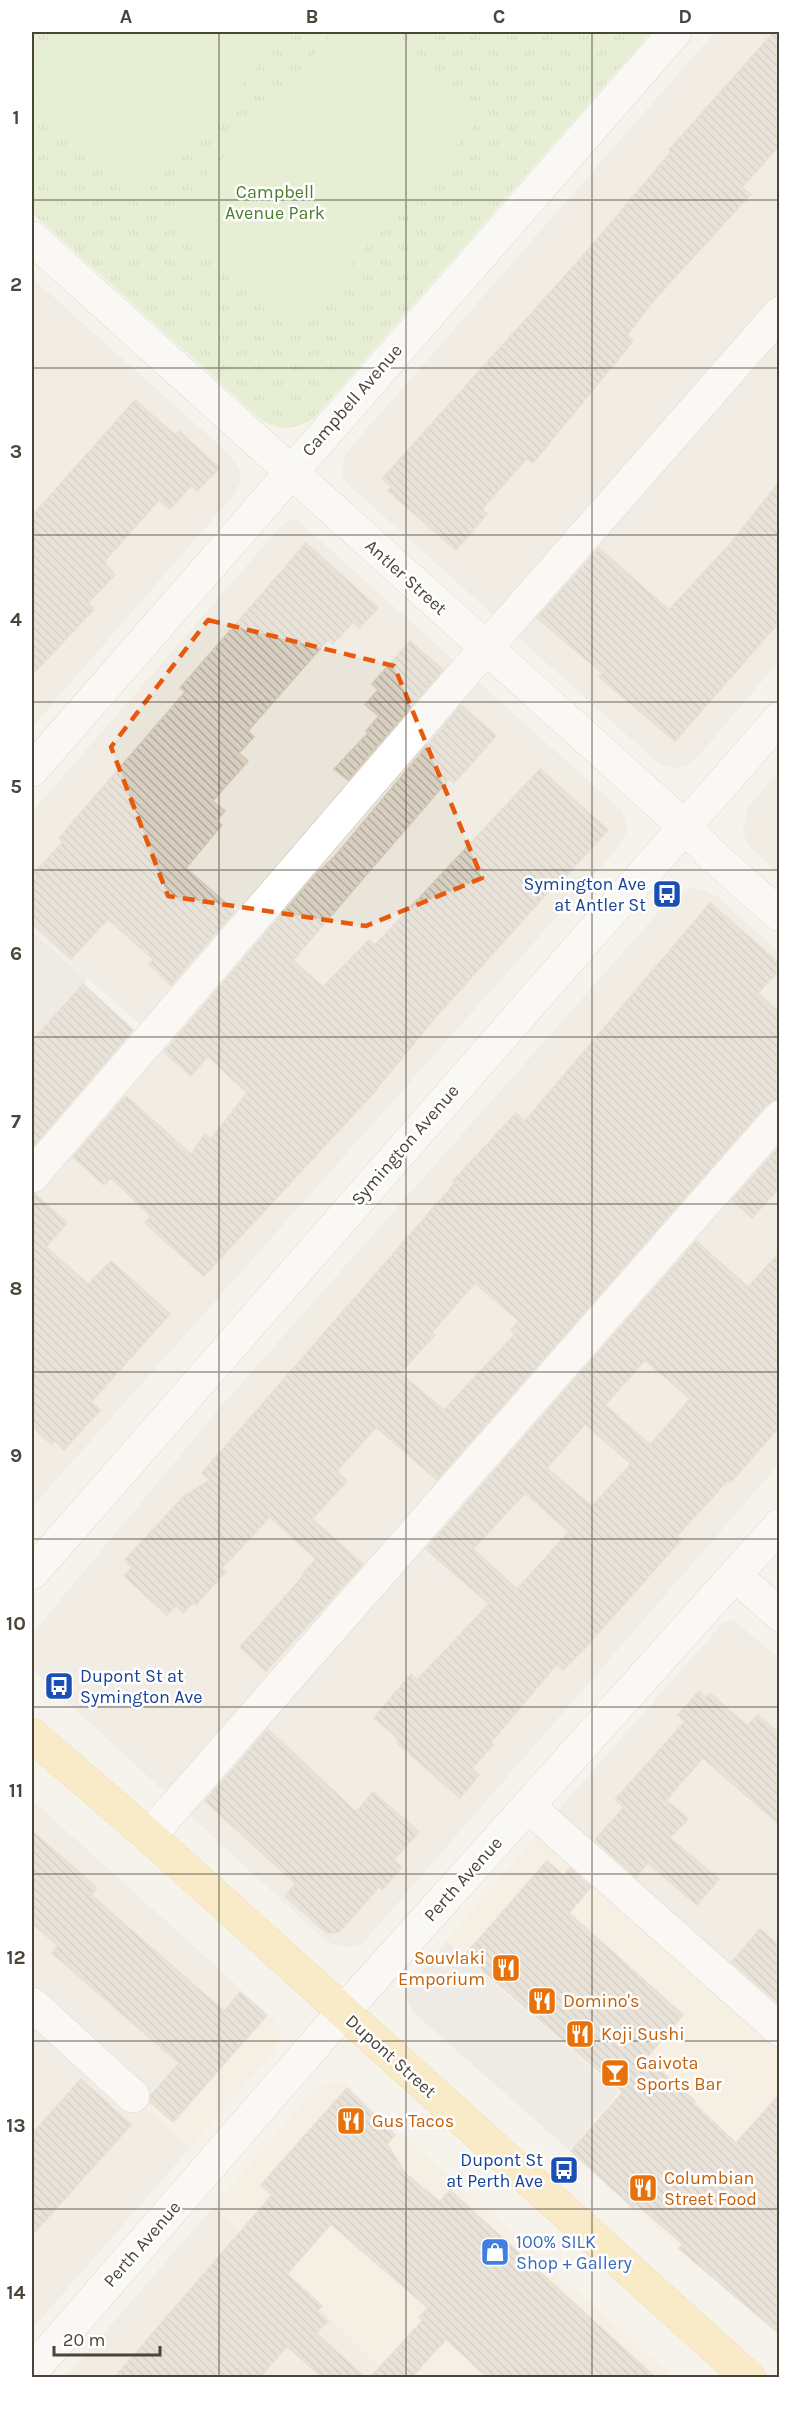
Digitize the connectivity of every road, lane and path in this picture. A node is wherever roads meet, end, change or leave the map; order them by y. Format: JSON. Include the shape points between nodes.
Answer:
{"nodes":[{"id":1,"x":675,"y":32,"type":"edge"},
{"id":2,"x":32,"y":238,"type":"edge"},
{"id":3,"x":780,"y":313,"type":"edge"},
{"id":4,"x":290,"y":471,"type":"junction"},
{"id":5,"x":485,"y":649,"type":"junction"},
{"id":6,"x":780,"y":718,"type":"edge"},
{"id":7,"x":32,"y":770,"type":"edge"},
{"id":8,"x":684,"y":826,"type":"junction"},
{"id":9,"x":780,"y":915,"type":"edge"},
{"id":10,"x":780,"y":1117,"type":"edge"},
{"id":11,"x":32,"y":1176,"type":"edge"},
{"id":12,"x":780,"y":1525,"type":"edge"},
{"id":13,"x":32,"y":1573,"type":"edge"},
{"id":14,"x":736,"y":1576,"type":"junction"},
{"id":15,"x":780,"y":1616,"type":"edge"},
{"id":16,"x":32,"y":1735,"type":"edge"},
{"id":17,"x":528,"y":1806,"type":"junction"},
{"id":18,"x":149,"y":1836,"type":"junction"},
{"id":19,"x":32,"y":2004,"type":"edge"},
{"id":20,"x":343,"y":2012,"type":"junction"},
{"id":21,"x":780,"y":2030,"type":"edge"},
{"id":22,"x":133,"y":2096,"type":"dead end"},
{"id":23,"x":32,"y":2368,"type":"edge"},
{"id":24,"x":749,"y":2378,"type":"edge"}],
"edges":[{"from":1,"to":4,"type":"street","name":"Campbell Avenue"},
{"from":2,"to":4,"type":"street","name":"Antler Street"},
{"from":3,"to":5,"type":"street"},
{"from":4,"to":5,"type":"street","name":"Antler Street"},
{"from":4,"to":7,"type":"street","name":"Campbell Avenue"},
{"from":5,"to":8,"type":"street","name":"Antler Street"},
{"from":5,"to":11,"type":"street"},
{"from":6,"to":8,"type":"street","name":"Symington Avenue"},
{"from":8,"to":9,"type":"street","name":"Antler Street"},
{"from":8,"to":13,"type":"street","name":"Symington Avenue"},
{"from":10,"to":18,"type":"street"},
{"from":12,"to":14,"type":"street","name":"Perth Avenue"},
{"from":14,"to":15,"type":"street"},
{"from":14,"to":17,"type":"street","name":"Perth Avenue"},
{"from":16,"to":18,"type":"main road","name":"Dupont Street"},
{"from":17,"to":20,"type":"street","name":"Perth Avenue"},
{"from":17,"to":21,"type":"street"},
{"from":18,"to":20,"type":"main road","name":"Dupont Street"},
{"from":19,"to":22,"type":"street"},
{"from":20,"to":23,"type":"street","name":"Perth Avenue"},
{"from":20,"to":24,"type":"main road","name":"Dupont Street"}]}
